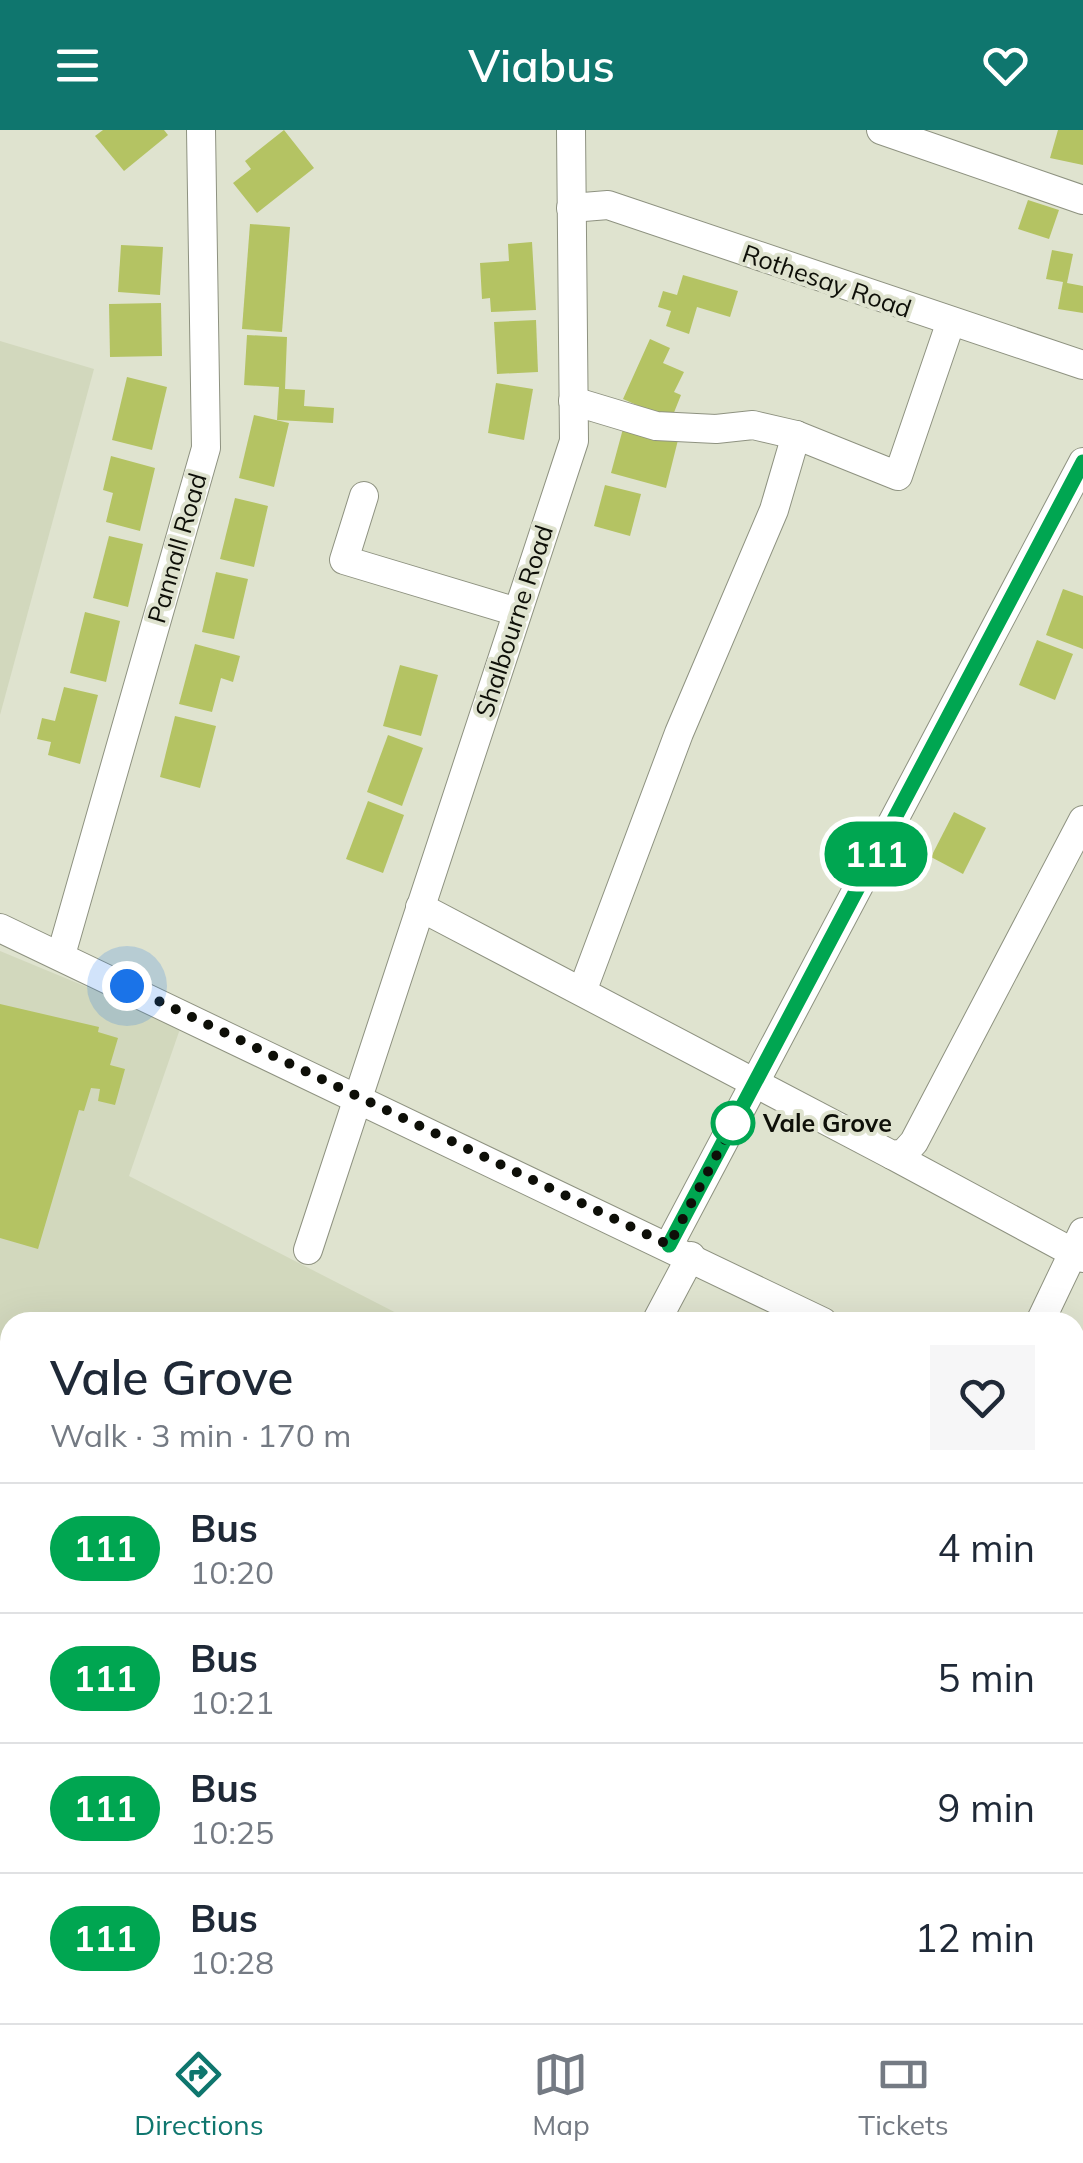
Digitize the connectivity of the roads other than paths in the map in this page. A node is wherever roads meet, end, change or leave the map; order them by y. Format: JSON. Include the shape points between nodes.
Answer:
{"nodes":[{"id":1,"x":202,"y":130,"type":"edge"},
{"id":2,"x":571,"y":130,"type":"edge"},
{"id":3,"x":881,"y":130,"type":"edge"},
{"id":4,"x":1083,"y":200,"type":"edge"},
{"id":5,"x":571,"y":208,"type":"junction"},
{"id":6,"x":950,"y":324,"type":"junction"},
{"id":7,"x":1083,"y":365,"type":"edge"},
{"id":8,"x":573,"y":402,"type":"junction"},
{"id":9,"x":796,"y":435,"type":"junction"},
{"id":10,"x":1083,"y":462,"type":"edge"},
{"id":11,"x":364,"y":496,"type":"dead end"},
{"id":12,"x":517,"y":612,"type":"junction"},
{"id":13,"x":1083,"y":820,"type":"edge"},
{"id":14,"x":420,"y":907,"type":"junction"},
{"id":15,"x":0,"y":928,"type":"edge"},
{"id":16,"x":61,"y":955,"type":"junction"},
{"id":17,"x":583,"y":989,"type":"junction"},
{"id":18,"x":755,"y":1083,"type":"junction"},
{"id":19,"x":358,"y":1097,"type":"junction"},
{"id":20,"x":892,"y":1155,"type":"junction"},
{"id":21,"x":1080,"y":1248,"type":"edge"},
{"id":22,"x":308,"y":1250,"type":"dead end"},
{"id":23,"x":680,"y":1250,"type":"junction"},
{"id":24,"x":659,"y":1312,"type":"edge"},
{"id":25,"x":802,"y":1312,"type":"edge"},
{"id":26,"x":1045,"y":1312,"type":"edge"}],
"edges":[{"from":1,"to":16,"type":"street","name":"Pannall Road","via":[[206,448]]},
{"from":2,"to":5,"type":"street","name":"Shalbourne Road"},
{"from":3,"to":4,"type":"street"},
{"from":5,"to":6,"type":"street","name":"Rothesay Road","via":[[608,205]]},
{"from":5,"to":8,"type":"street","name":"Shalbourne Road"},
{"from":6,"to":7,"type":"street","name":"Rothesay Road"},
{"from":6,"to":9,"type":"street","via":[[898,476]]},
{"from":8,"to":9,"type":"street","via":[[656,426],[753,424]]},
{"from":8,"to":12,"type":"street","name":"Shalbourne Road","via":[[574,441]]},
{"from":9,"to":17,"type":"street","via":[[774,510],[679,733]]},
{"from":10,"to":18,"type":"street"},
{"from":11,"to":12,"type":"street","via":[[344,560]]},
{"from":12,"to":14,"type":"street","name":"Shalbourne Road"},
{"from":13,"to":20,"type":"street","via":[[914,1142]]},
{"from":14,"to":17,"type":"street"},
{"from":14,"to":19,"type":"street","name":"Shalbourne Road"},
{"from":15,"to":16,"type":"street"},
{"from":16,"to":19,"type":"street"},
{"from":17,"to":18,"type":"street"},
{"from":18,"to":20,"type":"street"},
{"from":18,"to":23,"type":"street"},
{"from":19,"to":22,"type":"street","name":"Shalbourne Road"},
{"from":19,"to":23,"type":"street"},
{"from":20,"to":21,"type":"street"},
{"from":21,"to":26,"type":"street"},
{"from":23,"to":24,"type":"street"},
{"from":23,"to":25,"type":"street"}]}
